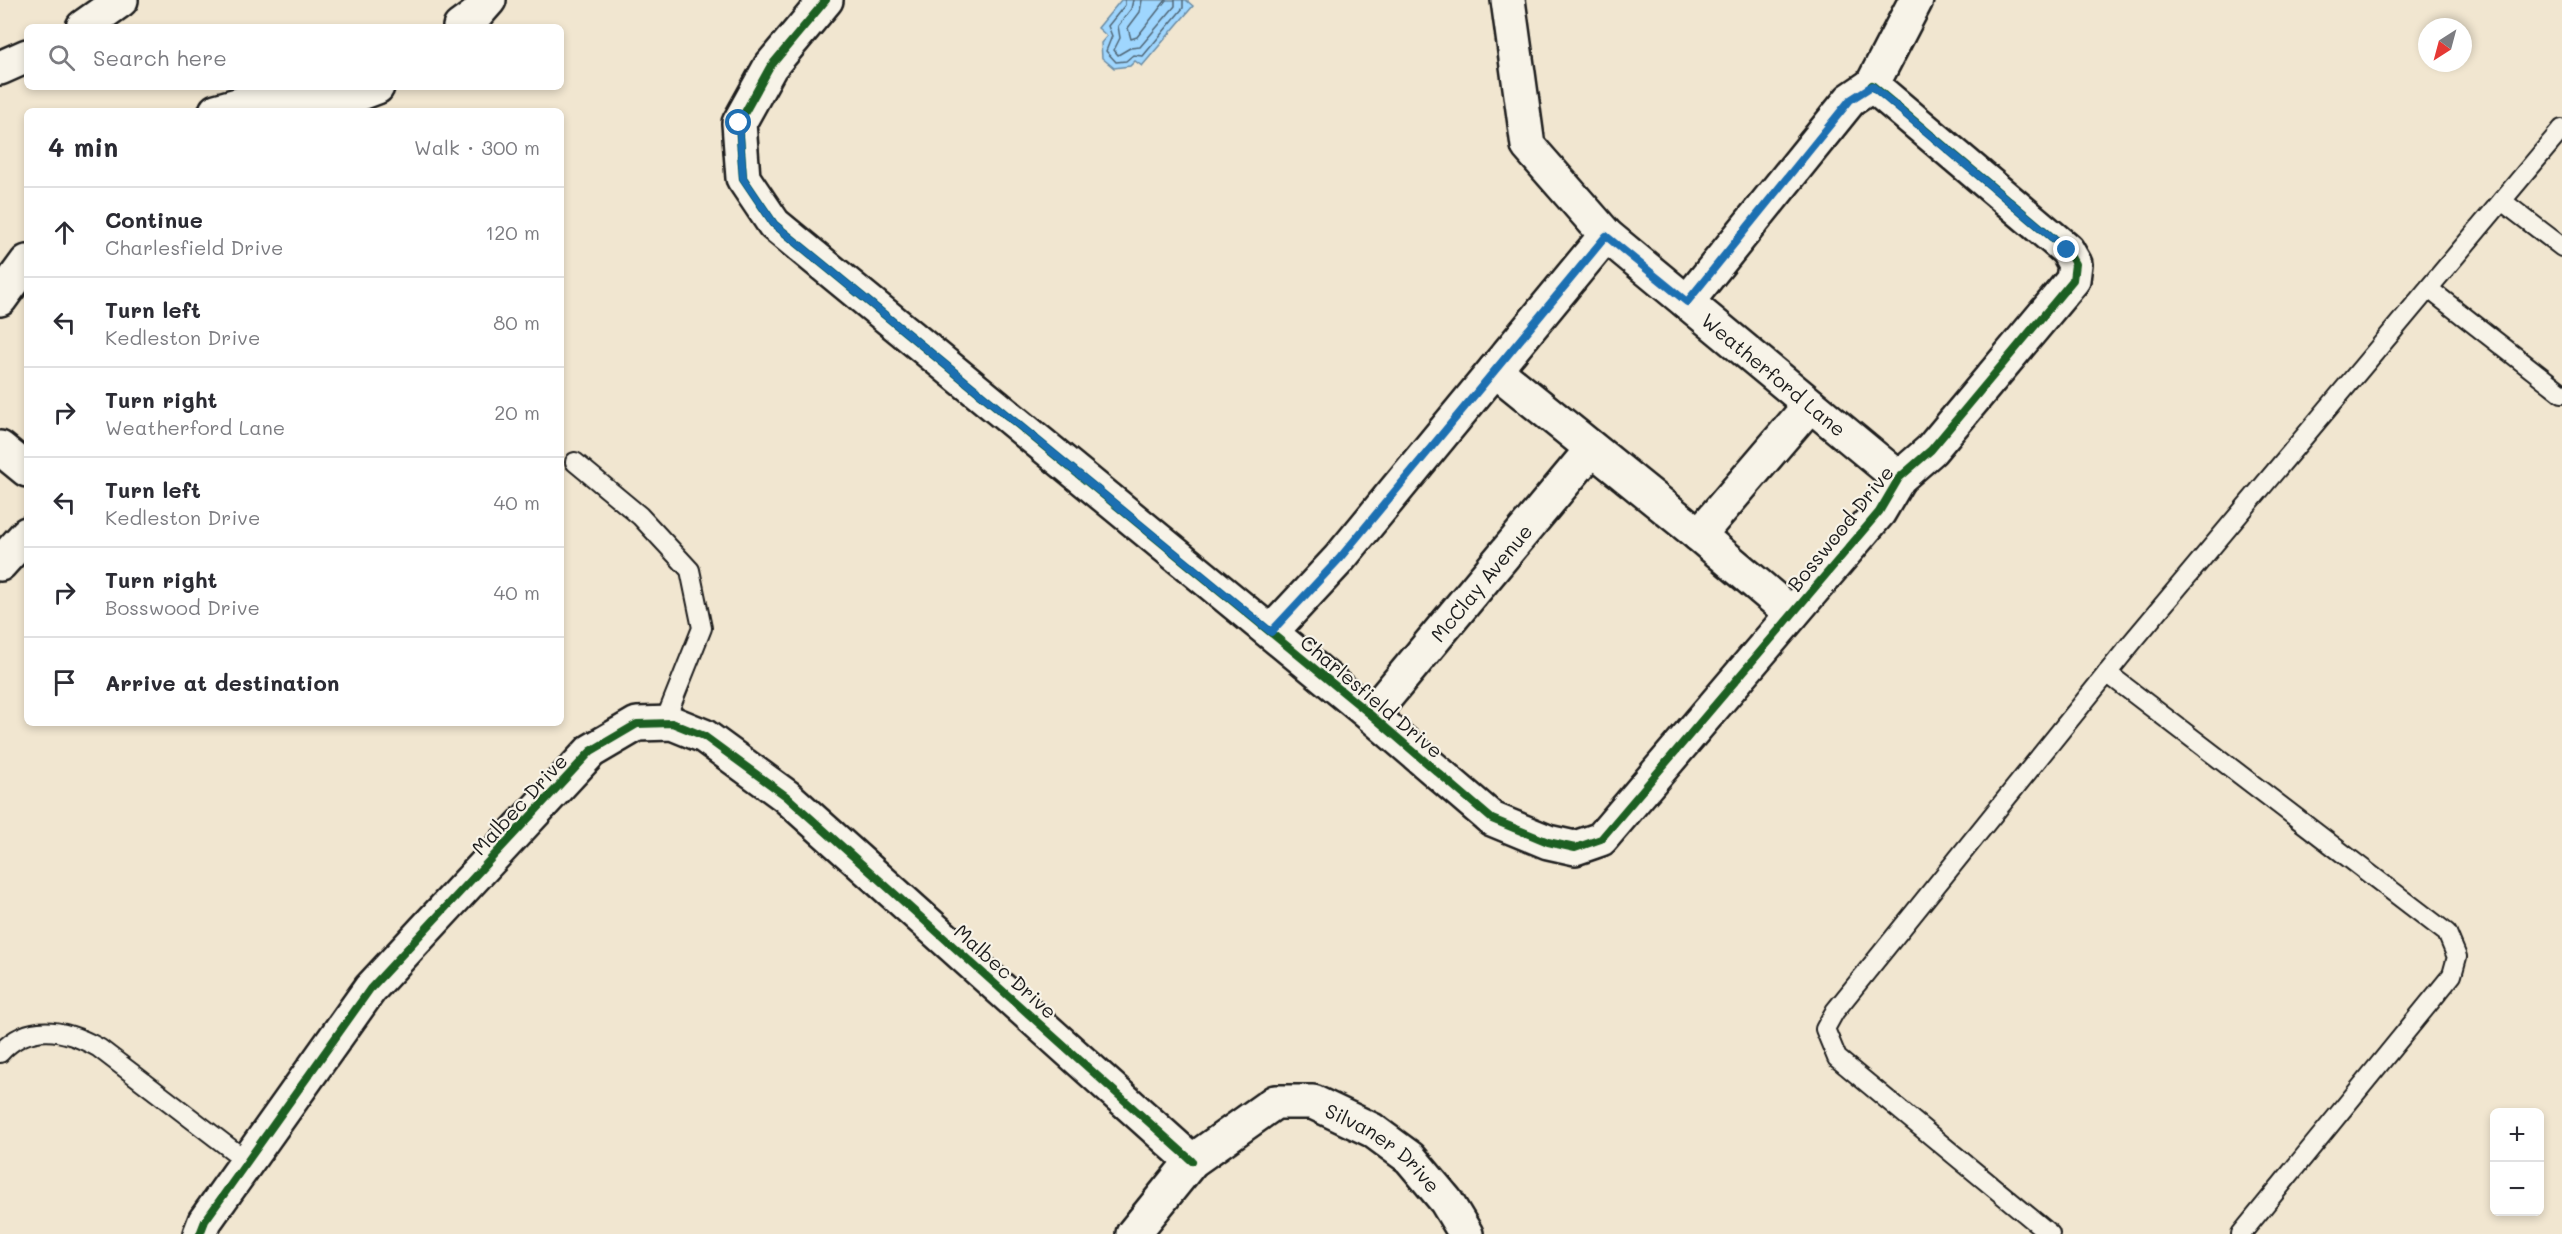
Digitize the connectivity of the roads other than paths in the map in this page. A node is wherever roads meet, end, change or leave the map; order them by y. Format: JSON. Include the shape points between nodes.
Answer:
{"nodes":[{"id":1,"x":121,"y":0,"type":"edge"},
{"id":2,"x":489,"y":0,"type":"edge"},
{"id":3,"x":826,"y":0,"type":"edge"},
{"id":4,"x":1508,"y":0,"type":"edge"},
{"id":5,"x":1916,"y":0,"type":"edge"},
{"id":6,"x":87,"y":24,"type":"edge"},
{"id":7,"x":464,"y":24,"type":"edge"},
{"id":8,"x":24,"y":57,"type":"edge"},
{"id":9,"x":0,"y":68,"type":"edge"},
{"id":10,"x":1872,"y":86,"type":"junction"},
{"id":11,"x":369,"y":90,"type":"edge"},
{"id":12,"x":227,"y":108,"type":"edge"},
{"id":13,"x":2562,"y":129,"type":"edge"},
{"id":14,"x":2502,"y":201,"type":"junction"},
{"id":15,"x":1606,"y":236,"type":"junction"},
{"id":16,"x":2562,"y":247,"type":"edge"},
{"id":17,"x":24,"y":265,"type":"edge"},
{"id":18,"x":2428,"y":289,"type":"junction"},
{"id":19,"x":0,"y":299,"type":"edge"},
{"id":20,"x":1687,"y":302,"type":"junction"},
{"id":21,"x":1495,"y":370,"type":"junction"},
{"id":22,"x":2562,"y":393,"type":"edge"},
{"id":23,"x":1810,"y":405,"type":"junction"},
{"id":24,"x":0,"y":448,"type":"edge"},
{"id":25,"x":1592,"y":449,"type":"junction"},
{"id":26,"x":575,"y":462,"type":"dead end"},
{"id":27,"x":24,"y":468,"type":"edge"},
{"id":28,"x":1899,"y":478,"type":"junction"},
{"id":29,"x":1700,"y":535,"type":"junction"},
{"id":30,"x":24,"y":537,"type":"edge"},
{"id":31,"x":0,"y":564,"type":"edge"},
{"id":32,"x":1792,"y":614,"type":"junction"},
{"id":33,"x":1271,"y":632,"type":"junction"},
{"id":34,"x":2107,"y":673,"type":"junction"},
{"id":35,"x":1371,"y":715,"type":"junction"},
{"id":36,"x":664,"y":723,"type":"junction"},
{"id":37,"x":1548,"y":842,"type":"joint"},
{"id":38,"x":0,"y":1053,"type":"edge"},
{"id":39,"x":1192,"y":1161,"type":"junction"},
{"id":40,"x":248,"y":1162,"type":"junction"},
{"id":41,"x":200,"y":1234,"type":"edge"},
{"id":42,"x":1133,"y":1234,"type":"edge"},
{"id":43,"x":1466,"y":1234,"type":"edge"},
{"id":44,"x":2050,"y":1234,"type":"edge"},
{"id":45,"x":2241,"y":1234,"type":"edge"}],
"edges":[{"from":1,"to":6,"type":"street"},
{"from":2,"to":7,"type":"street"},
{"from":3,"to":33,"type":"street","name":"Charlesfield Drive","via":[[770,67],[739,123],[743,178],[774,224]]},
{"from":4,"to":15,"type":"street","name":"Weatherford Lane","via":[[1528,146]]},
{"from":5,"to":10,"type":"street"},
{"from":8,"to":9,"type":"street"},
{"from":10,"to":20,"type":"street","via":[[1850,100]]},
{"from":10,"to":28,"type":"street","name":"Bosswood Drive","via":[[2067,250],[2075,264],[2073,280],[1931,450]]},
{"from":11,"to":12,"type":"street","via":[[337,102],[259,99]]},
{"from":13,"to":14,"type":"lane"},
{"from":14,"to":16,"type":"lane"},
{"from":14,"to":18,"type":"lane"},
{"from":15,"to":20,"type":"street","name":"Weatherford Lane"},
{"from":15,"to":21,"type":"street"},
{"from":17,"to":19,"type":"street"},
{"from":18,"to":22,"type":"lane"},
{"from":18,"to":34,"type":"lane"},
{"from":20,"to":23,"type":"street","name":"Weatherford Lane"},
{"from":21,"to":25,"type":"street"},
{"from":21,"to":33,"type":"street","via":[[1339,559]]},
{"from":23,"to":28,"type":"street","name":"Weatherford Lane"},
{"from":23,"to":29,"type":"street"},
{"from":24,"to":27,"type":"street"},
{"from":25,"to":29,"type":"street"},
{"from":25,"to":35,"type":"street","name":"McClay Avenue"},
{"from":26,"to":36,"type":"lane","via":[[640,516],[690,570],[702,628]]},
{"from":28,"to":32,"type":"street","name":"Bosswood Drive","via":[[1879,512]]},
{"from":29,"to":32,"type":"street"},
{"from":30,"to":31,"type":"street"},
{"from":32,"to":37,"type":"street","name":"Bosswood Drive","via":[[1600,839],[1575,848]]},
{"from":33,"to":35,"type":"street","name":"Charlesfield Drive"},
{"from":34,"to":44,"type":"lane","via":[[1835,1011],[1825,1029],[1837,1058]]},
{"from":34,"to":45,"type":"lane","via":[[2447,933],[2457,957],[2452,975]]},
{"from":35,"to":37,"type":"street","name":"Charlesfield Drive","via":[[1492,819]]},
{"from":36,"to":39,"type":"street","name":"Malbec Drive","via":[[704,736],[786,796]]},
{"from":36,"to":40,"type":"street","name":"Malbec Drive","via":[[637,724],[591,751],[370,988]]},
{"from":38,"to":40,"type":"lane","via":[[20,1037],[37,1030],[68,1033],[84,1040]]},
{"from":39,"to":42,"type":"street"},
{"from":39,"to":43,"type":"street","name":"Silvaner Drive","via":[[1275,1102],[1314,1102],[1372,1130],[1410,1158],[1446,1201]]},
{"from":40,"to":41,"type":"street","name":"Malbec Drive","via":[[205,1221]]}]}
